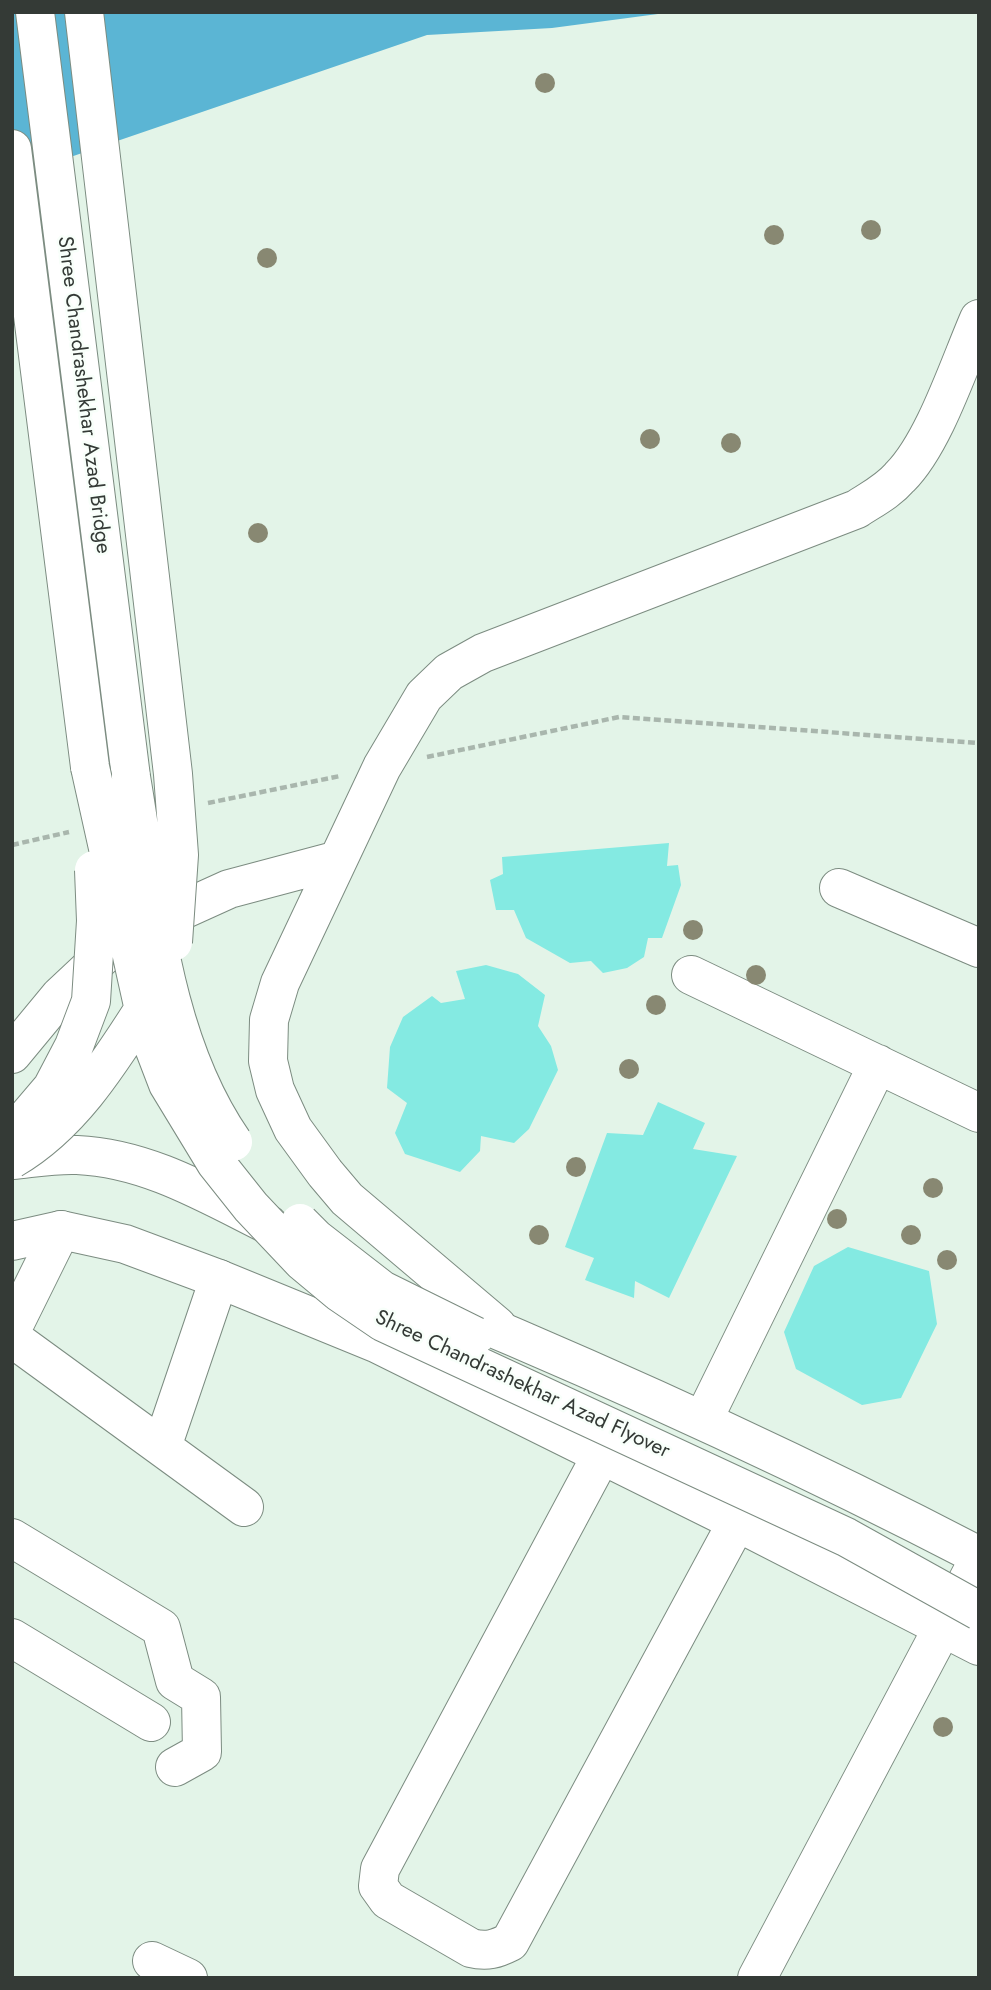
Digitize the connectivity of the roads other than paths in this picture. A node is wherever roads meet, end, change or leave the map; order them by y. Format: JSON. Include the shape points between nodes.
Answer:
{"nodes":[{"id":1,"x":35,"y":12,"type":"edge"},
{"id":2,"x":83,"y":12,"type":"edge"},
{"id":3,"x":12,"y":149,"type":"edge"},
{"id":4,"x":979,"y":319,"type":"edge"},
{"id":5,"x":90,"y":767,"type":"junction"},
{"id":6,"x":131,"y":777,"type":"joint"},
{"id":7,"x":338,"y":860,"type":"junction"},
{"id":8,"x":839,"y":888,"type":"dead end"},
{"id":9,"x":979,"y":948,"type":"edge"},
{"id":10,"x":691,"y":975,"type":"dead end"},
{"id":11,"x":12,"y":1054,"type":"edge"},
{"id":12,"x":878,"y":1064,"type":"junction"},
{"id":13,"x":979,"y":1113,"type":"edge"},
{"id":14,"x":12,"y":1135,"type":"edge"},
{"id":15,"x":12,"y":1159,"type":"edge"},
{"id":16,"x":61,"y":1230,"type":"junction"},
{"id":17,"x":12,"y":1241,"type":"edge"},
{"id":18,"x":219,"y":1279,"type":"junction"},
{"id":19,"x":12,"y":1329,"type":"edge"},
{"id":20,"x":506,"y":1334,"type":"junction"},
{"id":21,"x":12,"y":1338,"type":"edge"},
{"id":22,"x":703,"y":1420,"type":"junction"},
{"id":23,"x":162,"y":1447,"type":"junction"},
{"id":24,"x":601,"y":1456,"type":"junction"},
{"id":25,"x":244,"y":1507,"type":"dead end"},
{"id":26,"x":737,"y":1522,"type":"junction"},
{"id":27,"x":12,"y":1538,"type":"edge"},
{"id":28,"x":979,"y":1558,"type":"edge"},
{"id":29,"x":979,"y":1581,"type":"edge"},
{"id":30,"x":979,"y":1611,"type":"edge"},
{"id":31,"x":943,"y":1625,"type":"junction"},
{"id":32,"x":12,"y":1639,"type":"edge"},
{"id":33,"x":979,"y":1646,"type":"edge"},
{"id":34,"x":151,"y":1723,"type":"dead end"},
{"id":35,"x":176,"y":1767,"type":"dead end"},
{"id":36,"x":152,"y":1961,"type":"dead end"},
{"id":37,"x":188,"y":1978,"type":"edge"},
{"id":38,"x":757,"y":1978,"type":"edge"}],
"edges":[{"from":1,"to":6,"type":"main road","name":"Shree Chandrashekhar Azad Bridge"},
{"from":2,"to":15,"type":"main road","bridge":true,"via":[[173,774],[179,855],[176,926],[153,996],[124,1040],[63,1119],[33,1147]]},
{"from":3,"to":5,"type":"main road","name":"Shree Chandrashekhar Azad Bridge"},
{"from":4,"to":7,"type":"main road","via":[[919,453],[884,492],[857,509],[484,653],[449,672],[424,696],[382,767]]},
{"from":5,"to":14,"type":"main road","bridge":true,"via":[[96,921],[91,1001],[52,1088]]},
{"from":5,"to":30,"type":"main road","name":"Shree Chandrashekhar Azad Flyover","bridge":true,"via":[[150,1037],[168,1084],[216,1163],[303,1262],[383,1322],[846,1537]]},
{"from":6,"to":29,"type":"main road","name":"Shree Chandrashekhar Azad Flyover","bridge":true,"via":[[165,978],[177,1023],[225,1131],[262,1184],[315,1238],[382,1290],[860,1516]]},
{"from":7,"to":11,"type":"main road","via":[[229,889],[123,937],[60,996]]},
{"from":7,"to":20,"type":"main road","via":[[280,983],[269,1020],[268,1061],[275,1090],[293,1129],[347,1199]]},
{"from":8,"to":9,"type":"main road"},
{"from":10,"to":12,"type":"main road"},
{"from":12,"to":13,"type":"main road"},
{"from":12,"to":22,"type":"main road"},
{"from":15,"to":20,"type":"main road","via":[[86,1156],[160,1172],[394,1286]]},
{"from":16,"to":17,"type":"main road"},
{"from":16,"to":18,"type":"main road","via":[[125,1244]]},
{"from":16,"to":19,"type":"main road"},
{"from":18,"to":23,"type":"main road"},
{"from":18,"to":24,"type":"main road","via":[[378,1344]]},
{"from":20,"to":22,"type":"main road"},
{"from":21,"to":23,"type":"main road"},
{"from":22,"to":28,"type":"main road"},
{"from":23,"to":25,"type":"main road"},
{"from":24,"to":26,"type":"main road"},
{"from":24,"to":26,"type":"main road","via":[[380,1869],[378,1886],[388,1900],[471,1948],[496,1949],[510,1942]]},
{"from":26,"to":31,"type":"main road"},
{"from":27,"to":35,"type":"main road","via":[[162,1628],[176,1681],[201,1697],[202,1752]]},
{"from":28,"to":31,"type":"main road"},
{"from":31,"to":33,"type":"main road"},
{"from":31,"to":38,"type":"main road"},
{"from":32,"to":34,"type":"main road"},
{"from":36,"to":37,"type":"main road"}]}
